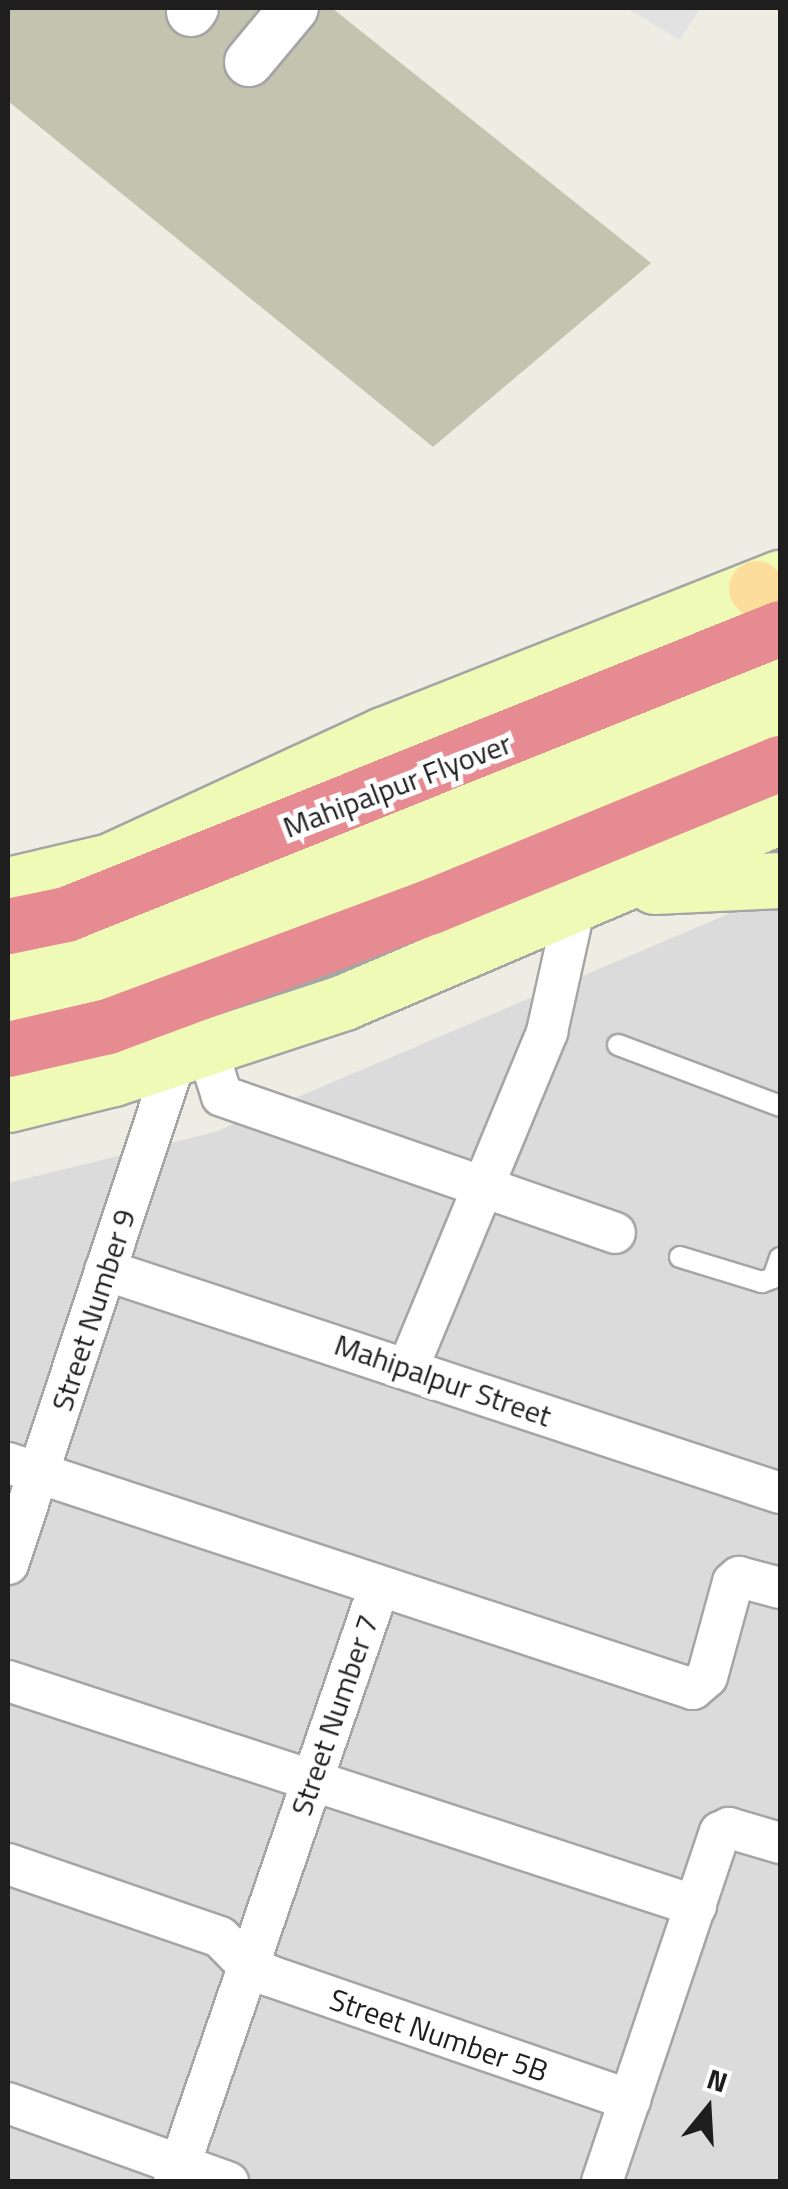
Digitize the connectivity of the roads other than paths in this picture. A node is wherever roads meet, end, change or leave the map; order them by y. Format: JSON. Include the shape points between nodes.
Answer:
{"nodes":[{"id":1,"x":294,"y":8,"type":"edge"},
{"id":2,"x":250,"y":62,"type":"dead end"},
{"id":3,"x":774,"y":602,"type":"edge"},
{"id":4,"x":780,"y":670,"type":"edge"},
{"id":5,"x":780,"y":722,"type":"edge"},
{"id":6,"x":780,"y":763,"type":"edge"},
{"id":7,"x":780,"y":816,"type":"edge"},
{"id":8,"x":780,"y":880,"type":"edge"},
{"id":9,"x":8,"y":885,"type":"edge"},
{"id":10,"x":581,"y":904,"type":"junction"},
{"id":11,"x":8,"y":926,"type":"edge"},
{"id":12,"x":8,"y":966,"type":"edge"},
{"id":13,"x":8,"y":1012,"type":"edge"},
{"id":14,"x":618,"y":1045,"type":"dead end"},
{"id":15,"x":8,"y":1049,"type":"edge"},
{"id":16,"x":191,"y":1050,"type":"junction"},
{"id":17,"x":8,"y":1104,"type":"edge"},
{"id":18,"x":780,"y":1106,"type":"edge"},
{"id":19,"x":488,"y":1189,"type":"junction"},
{"id":20,"x":615,"y":1233,"type":"dead end"},
{"id":21,"x":680,"y":1257,"type":"dead end"},
{"id":22,"x":780,"y":1258,"type":"edge"},
{"id":23,"x":105,"y":1270,"type":"junction"},
{"id":24,"x":408,"y":1368,"type":"junction"},
{"id":25,"x":23,"y":1469,"type":"edge"},
{"id":26,"x":780,"y":1493,"type":"edge"},
{"id":27,"x":8,"y":1564,"type":"edge"},
{"id":28,"x":378,"y":1587,"type":"junction"},
{"id":29,"x":780,"y":1588,"type":"edge"},
{"id":30,"x":8,"y":1682,"type":"edge"},
{"id":31,"x":311,"y":1780,"type":"junction"},
{"id":32,"x":780,"y":1843,"type":"edge"},
{"id":33,"x":8,"y":1864,"type":"edge"},
{"id":34,"x":696,"y":1906,"type":"junction"},
{"id":35,"x":249,"y":1967,"type":"junction"},
{"id":36,"x":630,"y":2100,"type":"junction"},
{"id":37,"x":8,"y":2104,"type":"edge"},
{"id":38,"x":177,"y":2174,"type":"edge"},
{"id":39,"x":228,"y":2182,"type":"edge"},
{"id":40,"x":602,"y":2182,"type":"edge"}],
"edges":[{"from":1,"to":2,"type":"street"},
{"from":3,"to":9,"type":"main road","via":[[383,736],[110,862]]},
{"from":3,"to":11,"type":"highway","name":"Mahipalpur Flyover","via":[[66,914]]},
{"from":4,"to":12,"type":"main road","via":[[108,942]]},
{"from":5,"to":13,"type":"main road","via":[[90,991]]},
{"from":6,"to":15,"type":"highway","via":[[180,1000],[108,1026]]},
{"from":7,"to":10,"type":"main road"},
{"from":8,"to":10,"type":"main road","via":[[633,887]]},
{"from":10,"to":16,"type":"main road","via":[[344,1002]]},
{"from":10,"to":19,"type":"street","via":[[547,1032]]},
{"from":14,"to":18,"type":"lane"},
{"from":16,"to":17,"type":"main road"},
{"from":16,"to":19,"type":"street","via":[[222,1096]]},
{"from":16,"to":23,"type":"street","name":"Street Number 9"},
{"from":19,"to":20,"type":"street"},
{"from":19,"to":24,"type":"street"},
{"from":21,"to":22,"type":"lane","via":[[762,1282],[773,1278]]},
{"from":23,"to":24,"type":"street","name":"Mahipalpur Street"},
{"from":23,"to":25,"type":"street","name":"Street Number 9"},
{"from":24,"to":26,"type":"street","name":"Mahipalpur Street"},
{"from":25,"to":27,"type":"street","name":"Street Number 9"},
{"from":25,"to":28,"type":"street","name":"Street Number 7"},
{"from":28,"to":29,"type":"street","via":[[693,1688],[707,1677],[733,1582],[739,1576]]},
{"from":28,"to":31,"type":"street","name":"Street Number 7"},
{"from":30,"to":31,"type":"street"},
{"from":31,"to":34,"type":"street"},
{"from":31,"to":35,"type":"street","name":"Street Number 7"},
{"from":32,"to":34,"type":"street","via":[[723,1828]]},
{"from":33,"to":35,"type":"street","via":[[220,1938]]},
{"from":34,"to":36,"type":"street"},
{"from":35,"to":36,"type":"street","name":"Street Number 5B"},
{"from":35,"to":38,"type":"street","name":"Street Number 7"},
{"from":36,"to":40,"type":"street"},
{"from":37,"to":38,"type":"street"},
{"from":38,"to":39,"type":"street"}]}
